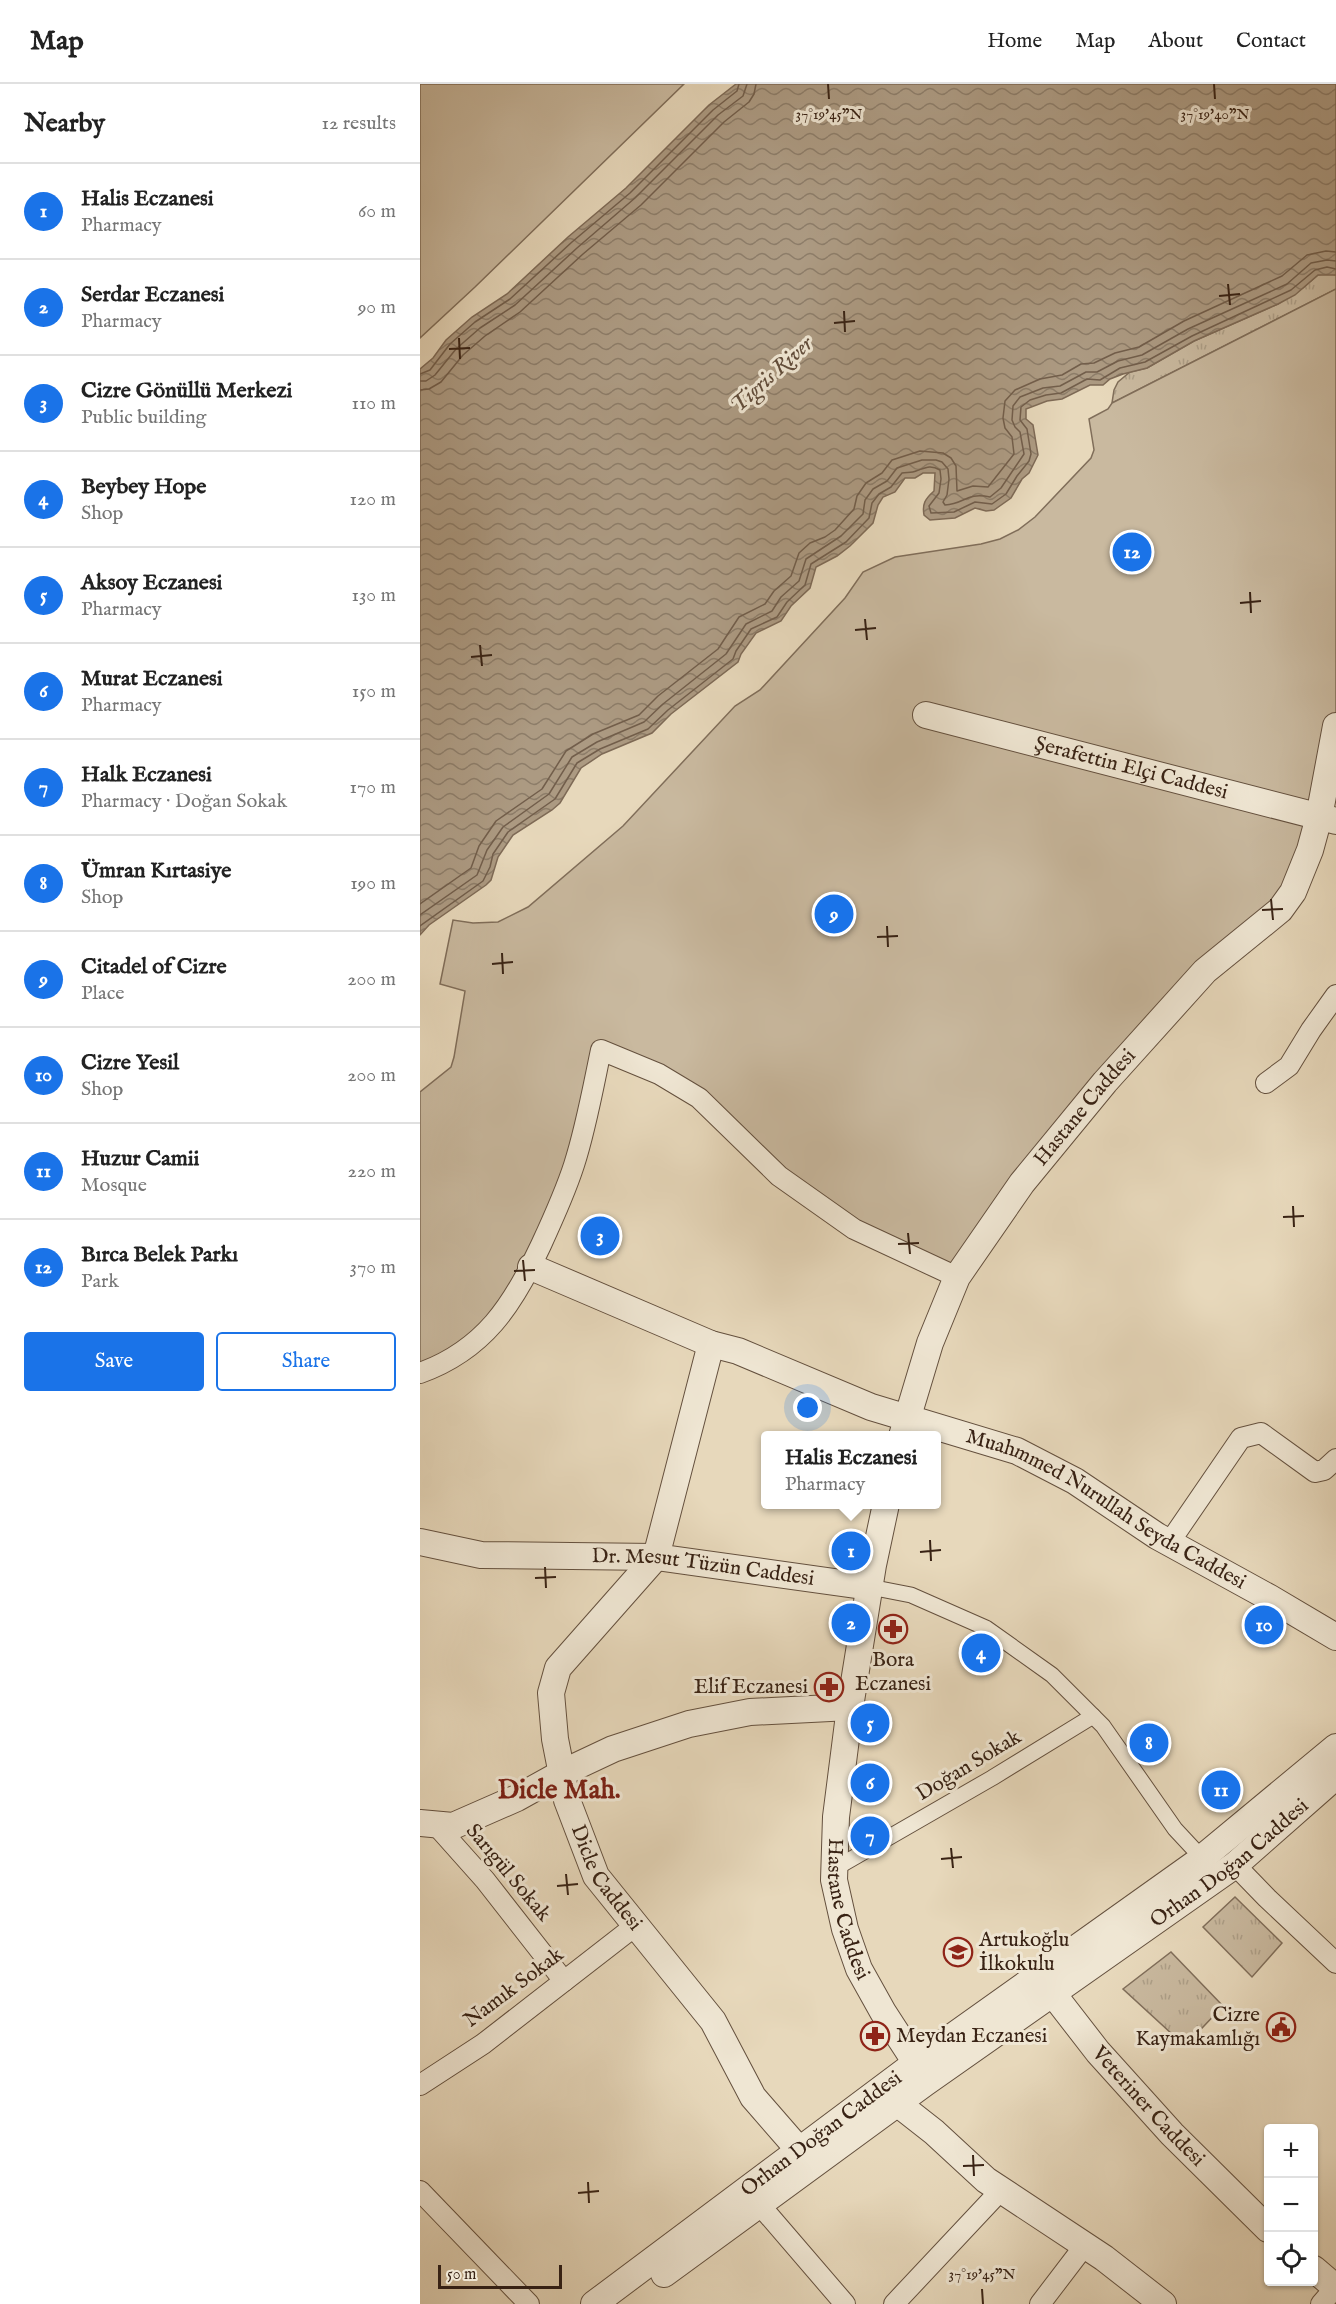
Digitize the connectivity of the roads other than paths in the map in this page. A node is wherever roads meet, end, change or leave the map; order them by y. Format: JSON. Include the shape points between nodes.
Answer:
{"nodes":[{"id":1,"x":926,"y":715,"type":"dead end"},
{"id":2,"x":1336,"y":726,"type":"edge"},
{"id":3,"x":1328,"y":819,"type":"edge"},
{"id":4,"x":1336,"y":995,"type":"edge"},
{"id":5,"x":1266,"y":1083,"type":"dead end"},
{"id":6,"x":531,"y":1267,"type":"junction"},
{"id":7,"x":957,"y":1277,"type":"junction"},
{"id":8,"x":711,"y":1344,"type":"junction"},
{"id":9,"x":420,"y":1373,"type":"edge"},
{"id":10,"x":905,"y":1426,"type":"edge"},
{"id":11,"x":927,"y":1431,"type":"edge"},
{"id":12,"x":941,"y":1434,"type":"edge"},
{"id":13,"x":1336,"y":1459,"type":"edge"},
{"id":14,"x":885,"y":1509,"type":"edge"},
{"id":15,"x":420,"y":1542,"type":"edge"},
{"id":16,"x":1169,"y":1543,"type":"junction"},
{"id":17,"x":656,"y":1557,"type":"junction"},
{"id":18,"x":870,"y":1587,"type":"junction"},
{"id":19,"x":1336,"y":1637,"type":"edge"},
{"id":20,"x":850,"y":1707,"type":"junction"},
{"id":21,"x":1093,"y":1716,"type":"junction"},
{"id":22,"x":1336,"y":1747,"type":"edge"},
{"id":23,"x":562,"y":1773,"type":"junction"},
{"id":24,"x":1336,"y":1776,"type":"edge"},
{"id":25,"x":428,"y":1824,"type":"edge"},
{"id":26,"x":1202,"y":1858,"type":"junction"},
{"id":27,"x":1235,"y":1865,"type":"junction"},
{"id":28,"x":834,"y":1869,"type":"junction"},
{"id":29,"x":635,"y":1926,"type":"junction"},
{"id":30,"x":1336,"y":1963,"type":"edge"},
{"id":31,"x":564,"y":1981,"type":"junction"},
{"id":32,"x":1046,"y":1984,"type":"junction"},
{"id":33,"x":921,"y":2073,"type":"junction"},
{"id":34,"x":420,"y":2085,"type":"edge"},
{"id":35,"x":897,"y":2103,"type":"junction"},
{"id":36,"x":800,"y":2151,"type":"junction"},
{"id":37,"x":1001,"y":2190,"type":"junction"},
{"id":38,"x":420,"y":2191,"type":"edge"},
{"id":39,"x":759,"y":2204,"type":"junction"},
{"id":40,"x":1264,"y":2224,"type":"edge"},
{"id":41,"x":1084,"y":2245,"type":"junction"},
{"id":42,"x":1318,"y":2275,"type":"edge"},
{"id":43,"x":1331,"y":2293,"type":"edge"},
{"id":44,"x":529,"y":2304,"type":"edge"},
{"id":45,"x":594,"y":2304,"type":"edge"},
{"id":46,"x":623,"y":2304,"type":"edge"},
{"id":47,"x":844,"y":2304,"type":"edge"},
{"id":48,"x":894,"y":2304,"type":"edge"},
{"id":49,"x":1040,"y":2304,"type":"edge"},
{"id":50,"x":1163,"y":2304,"type":"edge"}],
"edges":[{"from":1,"to":3,"type":"street","name":"Şerafettin Elçi Caddesi"},
{"from":2,"to":3,"type":"street","name":"Hastane Caddesi"},
{"from":3,"to":7,"type":"street","name":"Hastane Caddesi","via":[[1280,910],[1205,971],[1105,1082],[1022,1183]]},
{"from":4,"to":5,"type":"street","via":[[1289,1066]]},
{"from":6,"to":7,"type":"street","via":[[575,1163],[601,1050],[659,1074],[699,1098],[779,1176],[854,1229]]},
{"from":6,"to":8,"type":"street","name":"Muahmmed Nurullah Seyda Caddesi"},
{"from":6,"to":9,"type":"street","via":[[508,1308],[489,1330],[454,1358]]},
{"from":7,"to":10,"type":"street","name":"Hastane Caddesi","via":[[930,1343]]},
{"from":8,"to":10,"type":"street","name":"Muahmmed Nurullah Seyda Caddesi","via":[[872,1407]]},
{"from":8,"to":17,"type":"street","name":"Dicle Caddesi"},
{"from":10,"to":11,"type":"street","name":"Muahmmed Nurullah Seyda Caddesi"},
{"from":12,"to":16,"type":"street","name":"Muahmmed Nurullah Seyda Caddesi","via":[[1017,1451],[1075,1481]]},
{"from":13,"to":16,"type":"street","via":[[1324,1470],[1315,1472],[1261,1433],[1241,1438]]},
{"from":14,"to":18,"type":"street","name":"Hastane Caddesi"},
{"from":15,"to":17,"type":"street","name":"Dr. Mesut Tüzün Caddesi","via":[[482,1555]]},
{"from":16,"to":19,"type":"street","name":"Muahmmed Nurullah Seyda Caddesi"},
{"from":17,"to":18,"type":"street","name":"Dr. Mesut Tüzün Caddesi"},
{"from":17,"to":23,"type":"street","name":"Dicle Caddesi","via":[[558,1668],[551,1693]]},
{"from":18,"to":20,"type":"street","name":"Hastane Caddesi"},
{"from":18,"to":21,"type":"street","name":"Dr. Mesut Tüzün Caddesi","via":[[910,1595],[986,1628],[1052,1675]]},
{"from":20,"to":23,"type":"street","via":[[750,1712],[689,1724],[613,1749]]},
{"from":20,"to":28,"type":"street","name":"Hastane Caddesi","via":[[836,1817]]},
{"from":21,"to":26,"type":"street","name":"Dr. Mesut Tüzün Caddesi","via":[[1175,1829]]},
{"from":21,"to":28,"type":"street","name":"Doğan Sokak"},
{"from":22,"to":26,"type":"street","name":"Orhan Doğan Caddesi"},
{"from":23,"to":25,"type":"street","via":[[453,1826]]},
{"from":23,"to":29,"type":"street","name":"Dicle Caddesi","via":[[567,1800],[596,1876]]},
{"from":24,"to":27,"type":"street","name":"Orhan Doğan Caddesi"},
{"from":25,"to":31,"type":"street","name":"Sarıgül Sokak","via":[[485,1880]]},
{"from":26,"to":27,"type":"street"},
{"from":26,"to":32,"type":"street","name":"Orhan Doğan Caddesi"},
{"from":27,"to":30,"type":"street"},
{"from":27,"to":32,"type":"street","name":"Orhan Doğan Caddesi"},
{"from":28,"to":33,"type":"street","name":"Hastane Caddesi","via":[[845,1929],[859,1969]]},
{"from":29,"to":31,"type":"street","name":"Namık Sokak"},
{"from":29,"to":36,"type":"street","name":"Dicle Caddesi","via":[[713,2021],[753,2097]]},
{"from":31,"to":34,"type":"street","name":"Namık Sokak"},
{"from":32,"to":33,"type":"street","name":"Orhan Doğan Caddesi"},
{"from":32,"to":40,"type":"street","name":"Veteriner Caddesi","via":[[1098,2052],[1172,2134]]},
{"from":33,"to":35,"type":"street","name":"Orhan Doğan Caddesi"},
{"from":33,"to":36,"type":"street","name":"Orhan Doğan Caddesi"},
{"from":35,"to":37,"type":"street"},
{"from":35,"to":39,"type":"street","name":"Orhan Doğan Caddesi"},
{"from":36,"to":45,"type":"street","name":"Orhan Doğan Caddesi"},
{"from":37,"to":41,"type":"street"},
{"from":37,"to":48,"type":"street"},
{"from":38,"to":44,"type":"street"},
{"from":39,"to":46,"type":"street","name":"Orhan Doğan Caddesi"},
{"from":39,"to":47,"type":"street"},
{"from":41,"to":49,"type":"street"},
{"from":41,"to":50,"type":"street"},
{"from":42,"to":43,"type":"street"}]}
